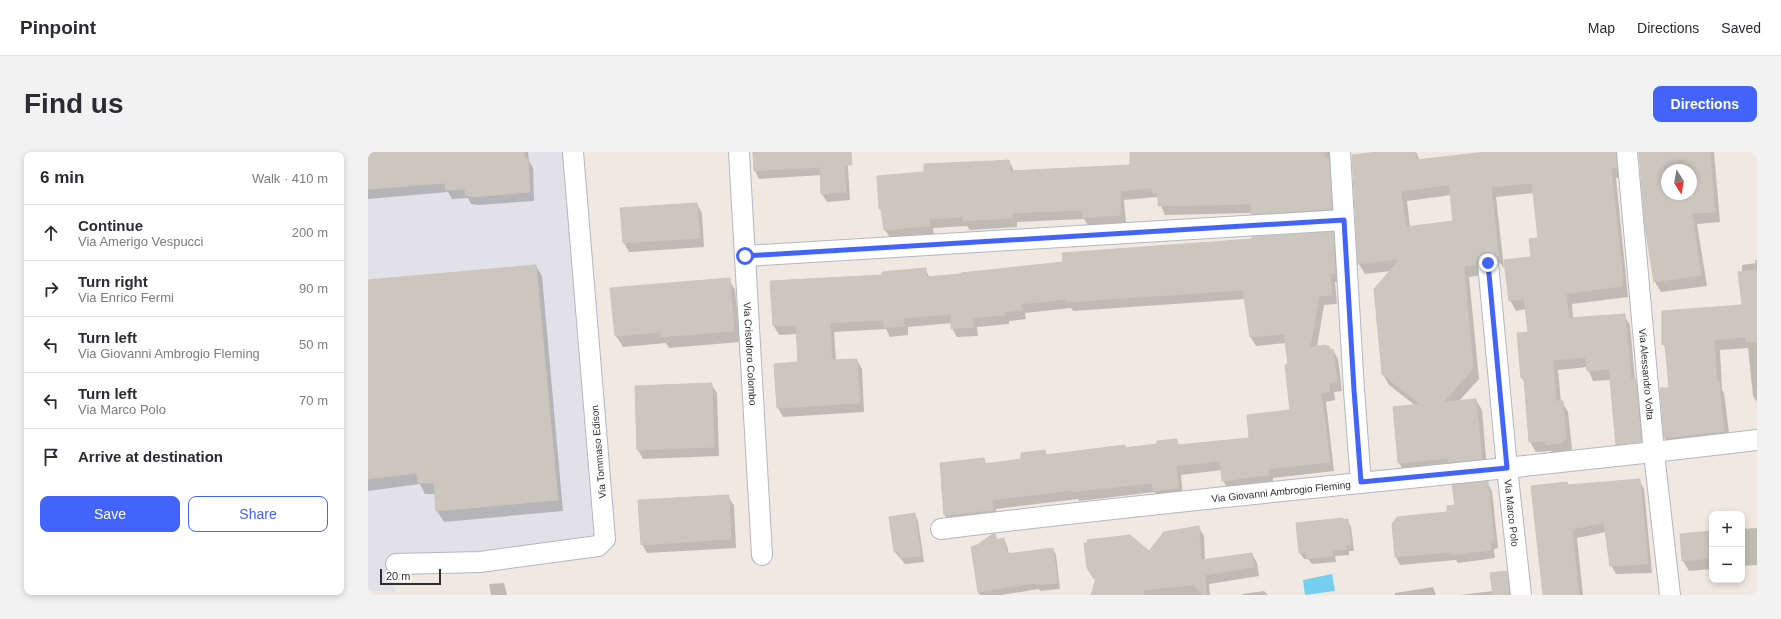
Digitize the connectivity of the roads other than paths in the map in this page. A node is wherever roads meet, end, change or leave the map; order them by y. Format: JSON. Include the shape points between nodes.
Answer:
{"nodes":[{"id":1,"x":573,"y":152,"type":"edge"},
{"id":2,"x":739,"y":152,"type":"edge"},
{"id":3,"x":1340,"y":152,"type":"edge"},
{"id":4,"x":1627,"y":152,"type":"edge"},
{"id":5,"x":1344,"y":220,"type":"junction"},
{"id":6,"x":745,"y":256,"type":"junction"},
{"id":7,"x":1488,"y":263,"type":"dead end"},
{"id":8,"x":1757,"y":440,"type":"edge"},
{"id":9,"x":1654,"y":453,"type":"junction"},
{"id":10,"x":1507,"y":468,"type":"junction"},
{"id":11,"x":1361,"y":482,"type":"junction"},
{"id":12,"x":949,"y":528,"type":"dead end"},
{"id":13,"x":762,"y":555,"type":"dead end"},
{"id":14,"x":396,"y":564,"type":"dead end"},
{"id":15,"x":1521,"y":595,"type":"edge"},
{"id":16,"x":1670,"y":595,"type":"edge"}],
"edges":[{"from":1,"to":14,"type":"street","name":"Via Tommaso Edison","via":[[605,539],[598,546],[480,562]]},
{"from":2,"to":6,"type":"street","name":"Via Cristoforo Colombo"},
{"from":3,"to":5,"type":"street"},
{"from":4,"to":9,"type":"street","name":"Via Alessandro Volta"},
{"from":5,"to":6,"type":"street"},
{"from":5,"to":11,"type":"street"},
{"from":6,"to":13,"type":"street","name":"Via Cristoforo Colombo"},
{"from":7,"to":10,"type":"street","name":"Via Marco Polo"},
{"from":8,"to":9,"type":"street","name":"Via Giovanni Ambrogio Fleming"},
{"from":9,"to":10,"type":"street","name":"Via Giovanni Ambrogio Fleming"},
{"from":9,"to":16,"type":"street","name":"Via Alessandro Volta"},
{"from":10,"to":11,"type":"street","name":"Via Giovanni Ambrogio Fleming"},
{"from":10,"to":15,"type":"street","name":"Via Marco Polo"},
{"from":11,"to":12,"type":"street","name":"Via Giovanni Ambrogio Fleming"}]}
